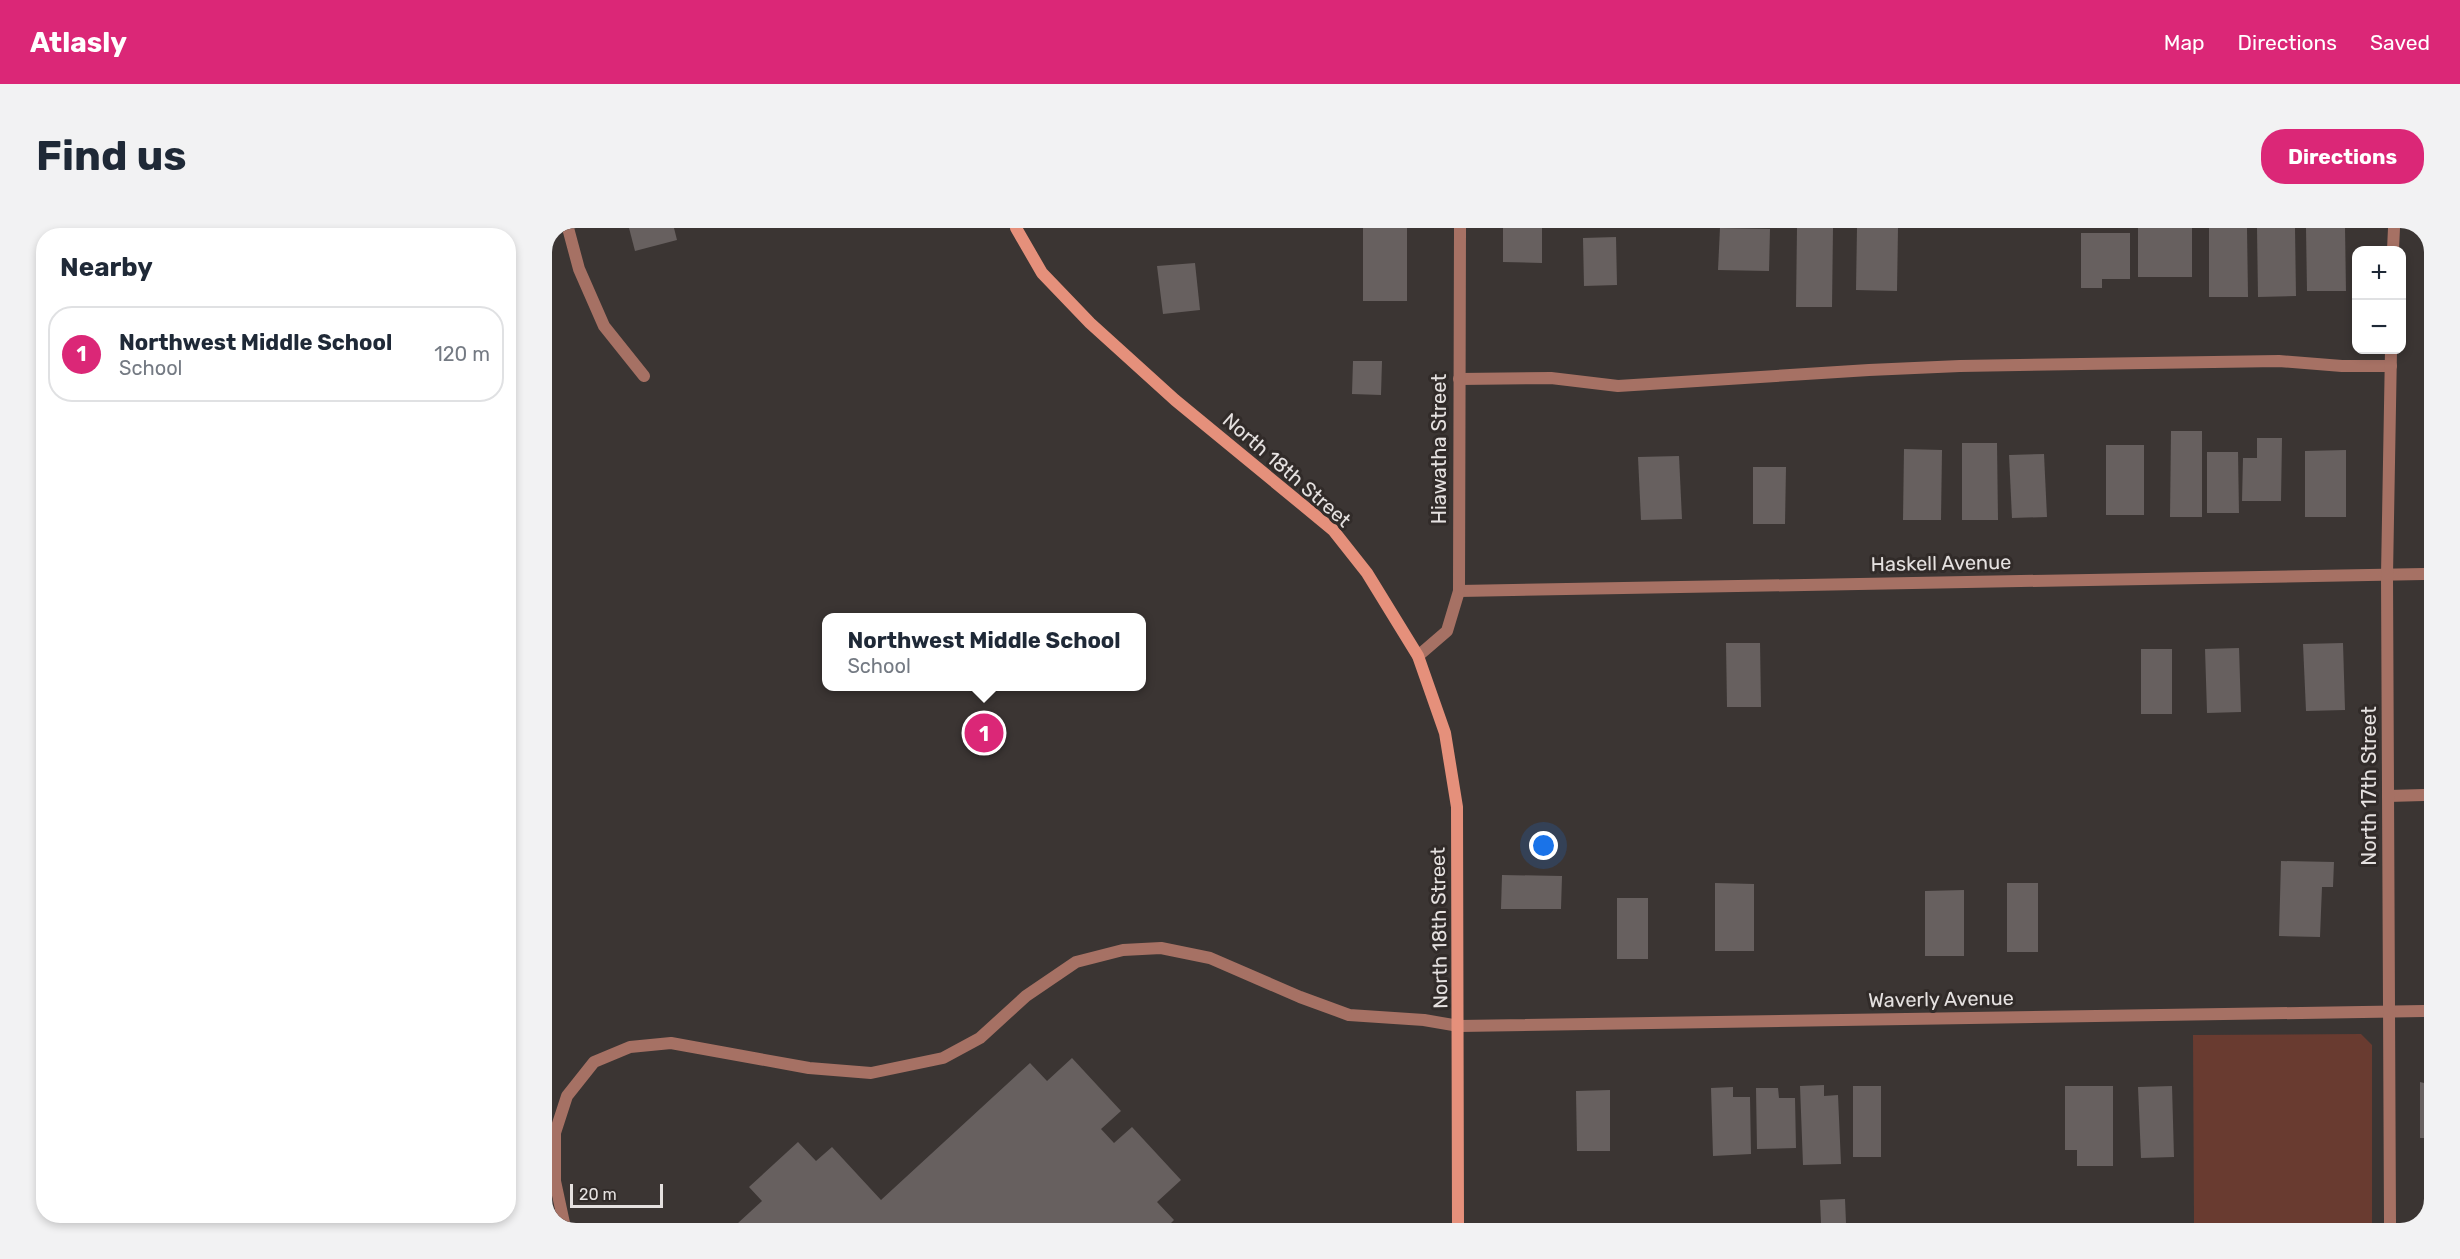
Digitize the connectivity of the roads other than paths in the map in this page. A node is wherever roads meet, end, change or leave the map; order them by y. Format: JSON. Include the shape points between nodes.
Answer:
{"nodes":[{"id":1,"x":568,"y":228,"type":"edge"},
{"id":2,"x":1016,"y":228,"type":"edge"},
{"id":3,"x":1460,"y":228,"type":"edge"},
{"id":4,"x":2394,"y":228,"type":"edge"},
{"id":5,"x":2393,"y":246,"type":"edge"},
{"id":6,"x":2391,"y":354,"type":"edge"},
{"id":7,"x":2391,"y":366,"type":"junction"},
{"id":8,"x":644,"y":376,"type":"dead end"},
{"id":9,"x":1459,"y":379,"type":"junction"},
{"id":10,"x":2424,"y":574,"type":"edge"},
{"id":11,"x":2387,"y":575,"type":"junction"},
{"id":12,"x":1459,"y":591,"type":"junction"},
{"id":13,"x":1419,"y":656,"type":"junction"},
{"id":14,"x":2424,"y":795,"type":"edge"},
{"id":15,"x":2388,"y":796,"type":"junction"},
{"id":16,"x":2424,"y":1011,"type":"edge"},
{"id":17,"x":2390,"y":1012,"type":"junction"},
{"id":18,"x":1459,"y":1026,"type":"junction"},
{"id":19,"x":564,"y":1223,"type":"edge"},
{"id":20,"x":1458,"y":1223,"type":"edge"},
{"id":21,"x":2390,"y":1223,"type":"edge"}],
"edges":[{"from":1,"to":8,"type":"street","via":[[579,269],[604,326]]},
{"from":2,"to":13,"type":"main road","name":"North 18th Street","via":[[1042,273],[1090,323],[1174,400],[1333,530],[1367,573]]},
{"from":3,"to":9,"type":"street","name":"Hiawatha Street"},
{"from":4,"to":5,"type":"street"},
{"from":6,"to":7,"type":"street","name":"North 17th Street"},
{"from":7,"to":9,"type":"street","via":[[2268,361],[1960,366],[1618,386],[1551,378]]},
{"from":7,"to":11,"type":"street","name":"North 17th Street"},
{"from":9,"to":12,"type":"street","name":"Hiawatha Street"},
{"from":10,"to":11,"type":"street","name":"Haskell Avenue"},
{"from":11,"to":12,"type":"street","name":"Haskell Avenue"},
{"from":11,"to":15,"type":"street","name":"North 17th Street"},
{"from":12,"to":13,"type":"street","name":"Hiawatha Street","via":[[1447,631]]},
{"from":13,"to":18,"type":"main road","name":"North 18th Street","via":[[1445,733],[1457,807]]},
{"from":14,"to":15,"type":"street"},
{"from":15,"to":17,"type":"street","name":"North 17th Street"},
{"from":16,"to":17,"type":"street","name":"Waverly Avenue"},
{"from":17,"to":18,"type":"street","name":"Waverly Avenue"},
{"from":17,"to":21,"type":"street","name":"North 17th Street"},
{"from":18,"to":19,"type":"street","name":"Waverly Avenue","via":[[1349,1015],[1210,958],[1161,948],[1123,950],[1076,962],[1026,996],[980,1038],[943,1058],[871,1073],[809,1068],[671,1043],[630,1047],[594,1062],[567,1096],[555,1132],[555,1181]]},
{"from":18,"to":20,"type":"main road","name":"North 18th Street"}]}
